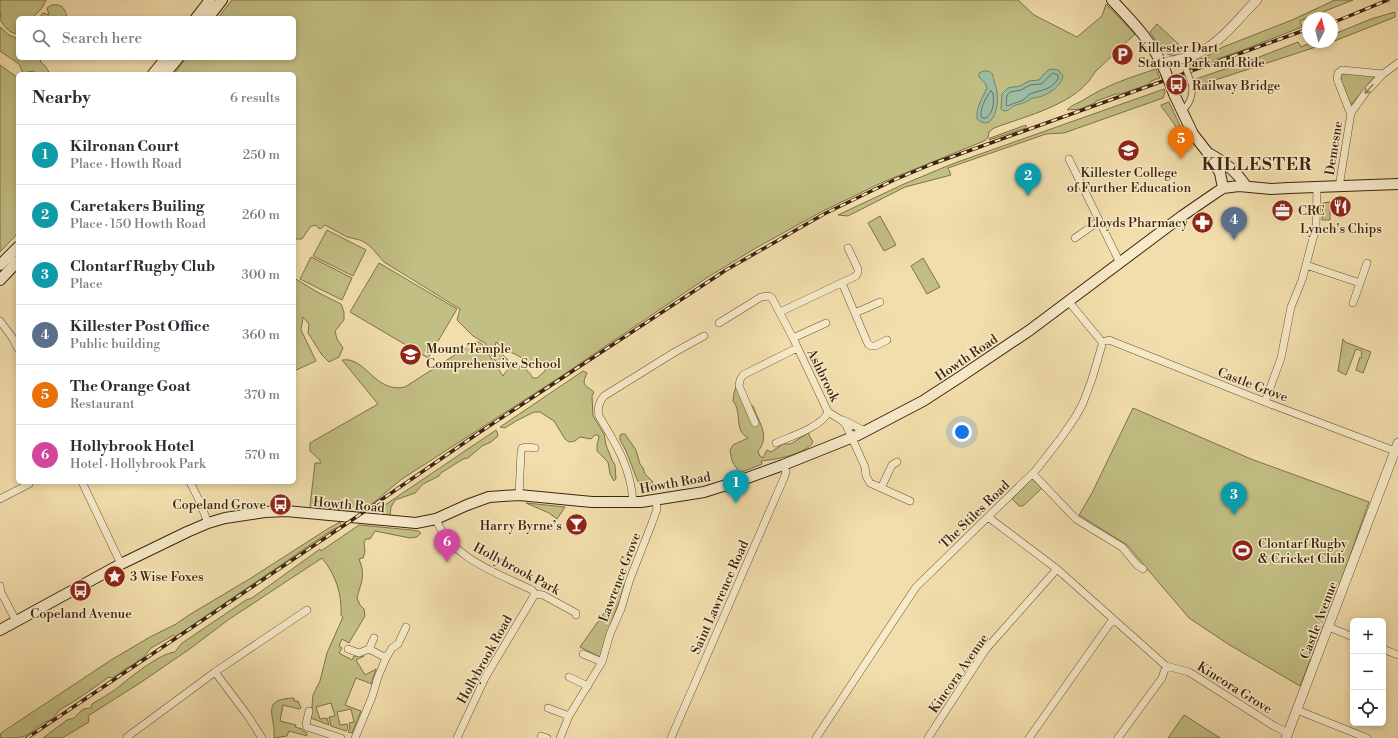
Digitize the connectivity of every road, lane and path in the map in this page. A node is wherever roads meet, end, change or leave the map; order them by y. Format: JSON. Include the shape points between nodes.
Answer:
{"nodes":[{"id":1,"x":222,"y":0,"type":"edge"},
{"id":2,"x":1112,"y":0,"type":"edge"},
{"id":3,"x":1252,"y":2,"type":"edge"},
{"id":4,"x":210,"y":9,"type":"edge"},
{"id":5,"x":199,"y":16,"type":"edge"},
{"id":6,"x":1185,"y":59,"type":"junction"},
{"id":7,"x":165,"y":60,"type":"edge"},
{"id":8,"x":176,"y":60,"type":"edge"},
{"id":9,"x":1398,"y":63,"type":"edge"},
{"id":10,"x":1164,"y":68,"type":"junction"},
{"id":11,"x":160,"y":72,"type":"edge"},
{"id":12,"x":161,"y":72,"type":"edge"},
{"id":13,"x":1383,"y":74,"type":"junction"},
{"id":14,"x":1182,"y":111,"type":"junction"},
{"id":15,"x":1351,"y":113,"type":"junction"},
{"id":16,"x":1208,"y":153,"type":"junction"},
{"id":17,"x":1070,"y":159,"type":"dead end"},
{"id":18,"x":1398,"y":184,"type":"edge"},
{"id":19,"x":1246,"y":186,"type":"junction"},
{"id":20,"x":1339,"y":187,"type":"junction"},
{"id":21,"x":1224,"y":188,"type":"junction"},
{"id":22,"x":1317,"y":188,"type":"junction"},
{"id":23,"x":1099,"y":221,"type":"junction"},
{"id":24,"x":1075,"y":238,"type":"dead end"},
{"id":25,"x":848,"y":248,"type":"dead end"},
{"id":26,"x":16,"y":249,"type":"edge"},
{"id":27,"x":16,"y":263,"type":"edge"},
{"id":28,"x":1120,"y":263,"type":"junction"},
{"id":29,"x":1367,"y":263,"type":"dead end"},
{"id":30,"x":0,"y":265,"type":"edge"},
{"id":31,"x":1306,"y":265,"type":"junction"},
{"id":32,"x":0,"y":280,"type":"edge"},
{"id":33,"x":842,"y":283,"type":"junction"},
{"id":34,"x":1360,"y":283,"type":"junction"},
{"id":35,"x":880,"y":302,"type":"dead end"},
{"id":36,"x":1069,"y":302,"type":"junction"},
{"id":37,"x":1353,"y":303,"type":"dead end"},
{"id":38,"x":780,"y":312,"type":"junction"},
{"id":39,"x":855,"y":313,"type":"junction"},
{"id":40,"x":0,"y":321,"type":"edge"},
{"id":41,"x":719,"y":323,"type":"dead end"},
{"id":42,"x":826,"y":323,"type":"dead end"},
{"id":43,"x":704,"y":336,"type":"dead end"},
{"id":44,"x":793,"y":338,"type":"junction"},
{"id":45,"x":887,"y":340,"type":"dead end"},
{"id":46,"x":1102,"y":342,"type":"junction"},
{"id":47,"x":16,"y":345,"type":"edge"},
{"id":48,"x":797,"y":348,"type":"junction"},
{"id":49,"x":1265,"y":402,"type":"junction"},
{"id":50,"x":828,"y":412,"type":"junction"},
{"id":51,"x":841,"y":420,"type":"junction"},
{"id":52,"x":755,"y":423,"type":"dead end"},
{"id":53,"x":865,"y":431,"type":"junction"},
{"id":54,"x":852,"y":438,"type":"junction"},
{"id":55,"x":776,"y":443,"type":"dead end"},
{"id":56,"x":1396,"y":447,"type":"edge"},
{"id":57,"x":535,"y":448,"type":"dead end"},
{"id":58,"x":897,"y":462,"type":"dead end"},
{"id":59,"x":783,"y":465,"type":"junction"},
{"id":60,"x":1033,"y":474,"type":"junction"},
{"id":61,"x":29,"y":484,"type":"dead end"},
{"id":62,"x":83,"y":484,"type":"edge"},
{"id":63,"x":191,"y":484,"type":"edge"},
{"id":64,"x":881,"y":488,"type":"junction"},
{"id":65,"x":519,"y":495,"type":"junction"},
{"id":66,"x":0,"y":499,"type":"edge"},
{"id":67,"x":656,"y":500,"type":"junction"},
{"id":68,"x":910,"y":501,"type":"dead end"},
{"id":69,"x":633,"y":502,"type":"junction"},
{"id":70,"x":988,"y":516,"type":"junction"},
{"id":71,"x":436,"y":519,"type":"junction"},
{"id":72,"x":208,"y":523,"type":"junction"},
{"id":73,"x":121,"y":564,"type":"junction"},
{"id":74,"x":1057,"y":569,"type":"junction"},
{"id":75,"x":1143,"y":569,"type":"dead end"},
{"id":76,"x":0,"y":586,"type":"edge"},
{"id":77,"x":535,"y":594,"type":"junction"},
{"id":78,"x":307,"y":610,"type":"dead end"},
{"id":79,"x":576,"y":615,"type":"dead end"},
{"id":80,"x":1113,"y":619,"type":"junction"},
{"id":81,"x":16,"y":621,"type":"junction"},
{"id":82,"x":406,"y":627,"type":"dead end"},
{"id":83,"x":1329,"y":627,"type":"junction"},
{"id":84,"x":0,"y":630,"type":"edge"},
{"id":85,"x":1350,"y":636,"type":"edge"},
{"id":86,"x":374,"y":638,"type":"dead end"},
{"id":87,"x":348,"y":649,"type":"dead end"},
{"id":88,"x":369,"y":649,"type":"junction"},
{"id":89,"x":1386,"y":650,"type":"edge"},
{"id":90,"x":583,"y":654,"type":"dead end"},
{"id":91,"x":1398,"y":655,"type":"edge"},
{"id":92,"x":386,"y":658,"type":"junction"},
{"id":93,"x":602,"y":662,"type":"junction"},
{"id":94,"x":1166,"y":666,"type":"junction"},
{"id":95,"x":215,"y":672,"type":"junction"},
{"id":96,"x":569,"y":677,"type":"dead end"},
{"id":97,"x":588,"y":686,"type":"junction"},
{"id":98,"x":548,"y":708,"type":"dead end"},
{"id":99,"x":1298,"y":710,"type":"junction"},
{"id":100,"x":309,"y":712,"type":"dead end"},
{"id":101,"x":569,"y":716,"type":"junction"},
{"id":102,"x":1288,"y":735,"type":"edge"},
{"id":103,"x":127,"y":737,"type":"dead end"},
{"id":104,"x":262,"y":738,"type":"edge"},
{"id":105,"x":341,"y":738,"type":"edge"},
{"id":106,"x":355,"y":738,"type":"edge"},
{"id":107,"x":457,"y":738,"type":"edge"},
{"id":108,"x":560,"y":738,"type":"edge"},
{"id":109,"x":671,"y":738,"type":"edge"},
{"id":110,"x":816,"y":738,"type":"edge"},
{"id":111,"x":928,"y":738,"type":"edge"},
{"id":112,"x":1029,"y":738,"type":"edge"},
{"id":113,"x":1118,"y":738,"type":"edge"},
{"id":114,"x":1367,"y":738,"type":"edge"}],
"edges":[{"from":1,"to":4,"type":"main road"},
{"from":2,"to":10,"type":"main road","via":[[1144,35]]},
{"from":3,"to":6,"type":"street","via":[[1221,39],[1200,53]]},
{"from":4,"to":5,"type":"main road"},
{"from":6,"to":10,"type":"street"},
{"from":6,"to":14,"type":"street","bridge":true,"via":[[1192,85],[1188,105]]},
{"from":7,"to":11,"type":"main road"},
{"from":8,"to":12,"type":"main road"},
{"from":9,"to":13,"type":"street","name":"Demesne"},
{"from":10,"to":14,"type":"main road","bridge":true},
{"from":13,"to":15,"type":"street","name":"Demesne","one_way":true},
{"from":13,"to":15,"type":"street","name":"Demesne","via":[[1342,70],[1338,73],[1337,79]]},
{"from":14,"to":16,"type":"main road","via":[[1193,134]]},
{"from":15,"to":20,"type":"street","name":"Demesne"},
{"from":16,"to":19,"type":"main road","via":[[1224,162]]},
{"from":16,"to":21,"type":"main road","via":[[1220,173]]},
{"from":17,"to":23,"type":"street"},
{"from":18,"to":20,"type":"main road","name":"Howth Road"},
{"from":19,"to":21,"type":"main road","name":"Howth Road"},
{"from":19,"to":22,"type":"main road","name":"Howth Road","via":[[1271,189]]},
{"from":20,"to":22,"type":"main road","name":"Howth Road"},
{"from":21,"to":28,"type":"main road","name":"Howth Road"},
{"from":22,"to":31,"type":"street","via":[[1316,227]]},
{"from":23,"to":24,"type":"street"},
{"from":23,"to":28,"type":"street"},
{"from":25,"to":33,"type":"street","via":[[858,272],[856,276]]},
{"from":26,"to":30,"type":"main road"},
{"from":27,"to":32,"type":"main road"},
{"from":28,"to":36,"type":"main road","name":"Howth Road"},
{"from":29,"to":34,"type":"street"},
{"from":31,"to":34,"type":"street"},
{"from":31,"to":49,"type":"street","via":[[1291,307],[1281,358]]},
{"from":33,"to":38,"type":"street"},
{"from":33,"to":39,"type":"street"},
{"from":34,"to":37,"type":"street"},
{"from":35,"to":39,"type":"street"},
{"from":36,"to":46,"type":"street"},
{"from":36,"to":53,"type":"main road","name":"Howth Road","via":[[955,381],[897,416]]},
{"from":38,"to":41,"type":"street","name":"Ashbrook","via":[[772,298],[765,295]]},
{"from":38,"to":44,"type":"street","name":"Ashbrook"},
{"from":39,"to":45,"type":"street","via":[[868,344],[875,346]]},
{"from":40,"to":47,"type":"street"},
{"from":42,"to":44,"type":"street","name":"Ashbrook"},
{"from":43,"to":69,"type":"street","via":[[604,396],[600,401],[599,416],[623,457],[630,479]]},
{"from":44,"to":48,"type":"street","name":"Ashbrook"},
{"from":46,"to":49,"type":"street","name":"Castle Grove","via":[[1109,340]]},
{"from":46,"to":60,"type":"street","name":"The Stiles Road","via":[[1083,403],[1061,438]]},
{"from":48,"to":50,"type":"street","name":"Ashbrook"},
{"from":48,"to":52,"type":"street","name":"Ashbrook","via":[[743,375],[740,380],[739,386]]},
{"from":49,"to":56,"type":"street","name":"Castle Grove"},
{"from":50,"to":51,"type":"street","name":"Ashbrook"},
{"from":50,"to":55,"type":"street","name":"Ashbrook","via":[[826,417],[802,432]]},
{"from":51,"to":53,"type":"street","name":"Ashbrook"},
{"from":51,"to":54,"type":"street","name":"Ashbrook"},
{"from":53,"to":54,"type":"main road","name":"Howth Road"},
{"from":54,"to":59,"type":"main road","name":"Howth Road"},
{"from":54,"to":64,"type":"street","name":"Ashbrook","via":[[868,480]]},
{"from":56,"to":83,"type":"street","name":"Castle Avenue"},
{"from":57,"to":65,"type":"street","via":[[522,448]]},
{"from":58,"to":64,"type":"street","via":[[892,465]]},
{"from":59,"to":67,"type":"main road","name":"Howth Road","via":[[704,492]]},
{"from":59,"to":109,"type":"street","name":"Saint Lawrence Road","via":[[786,472],[784,478]]},
{"from":60,"to":70,"type":"street","name":"The Stiles Road"},
{"from":60,"to":75,"type":"street","via":[[1076,519],[1122,547]]},
{"from":61,"to":66,"type":"street"},
{"from":62,"to":73,"type":"street"},
{"from":63,"to":72,"type":"street"},
{"from":64,"to":68,"type":"street","name":"Ashbrook"},
{"from":65,"to":69,"type":"main road","name":"Howth Road","via":[[592,502]]},
{"from":65,"to":71,"type":"main road","name":"Howth Road","via":[[481,500]]},
{"from":67,"to":69,"type":"main road","name":"Howth Road"},
{"from":67,"to":93,"type":"street","name":"Lawrence Grove","via":[[657,509]]},
{"from":70,"to":74,"type":"street","name":"Kincora Grove"},
{"from":70,"to":110,"type":"street","name":"The Stiles Road","via":[[912,592]]},
{"from":71,"to":72,"type":"main road","name":"Howth Road","via":[[416,523],[280,511],[242,514]]},
{"from":71,"to":77,"type":"street","name":"Hollybrook Park","via":[[446,538],[468,557],[532,590]]},
{"from":72,"to":73,"type":"main road","name":"Howth Road"},
{"from":73,"to":81,"type":"main road","name":"Howth Road"},
{"from":74,"to":80,"type":"street","name":"Kincora Grove"},
{"from":74,"to":111,"type":"street","name":"Kincora Avenue","via":[[986,649]]},
{"from":76,"to":81,"type":"street"},
{"from":77,"to":79,"type":"street","name":"Hollybrook Park","via":[[543,595]]},
{"from":77,"to":107,"type":"street","name":"Hollybrook Road","via":[[485,678]]},
{"from":78,"to":95,"type":"street"},
{"from":80,"to":94,"type":"street","name":"Kincora Grove"},
{"from":80,"to":112,"type":"street"},
{"from":81,"to":84,"type":"main road","name":"Howth Road"},
{"from":82,"to":92,"type":"street","via":[[398,644]]},
{"from":83,"to":85,"type":"street"},
{"from":83,"to":99,"type":"street","name":"Castle Avenue"},
{"from":86,"to":88,"type":"street"},
{"from":87,"to":88,"type":"street","via":[[359,653]]},
{"from":88,"to":92,"type":"street"},
{"from":89,"to":91,"type":"street"},
{"from":90,"to":93,"type":"street"},
{"from":92,"to":106,"type":"street"},
{"from":93,"to":97,"type":"street","name":"Lawrence Grove"},
{"from":94,"to":102,"type":"street","name":"Kincora Grove","via":[[1189,672]]},
{"from":94,"to":113,"type":"street","via":[[1162,678]]},
{"from":95,"to":103,"type":"street"},
{"from":95,"to":104,"type":"street"},
{"from":96,"to":97,"type":"street"},
{"from":97,"to":101,"type":"street","name":"Lawrence Grove"},
{"from":98,"to":101,"type":"street"},
{"from":99,"to":102,"type":"street","name":"Castle Avenue"},
{"from":99,"to":114,"type":"street"},
{"from":100,"to":105,"type":"street","via":[[307,727]]},
{"from":101,"to":108,"type":"street","name":"Lawrence Grove"}]}
